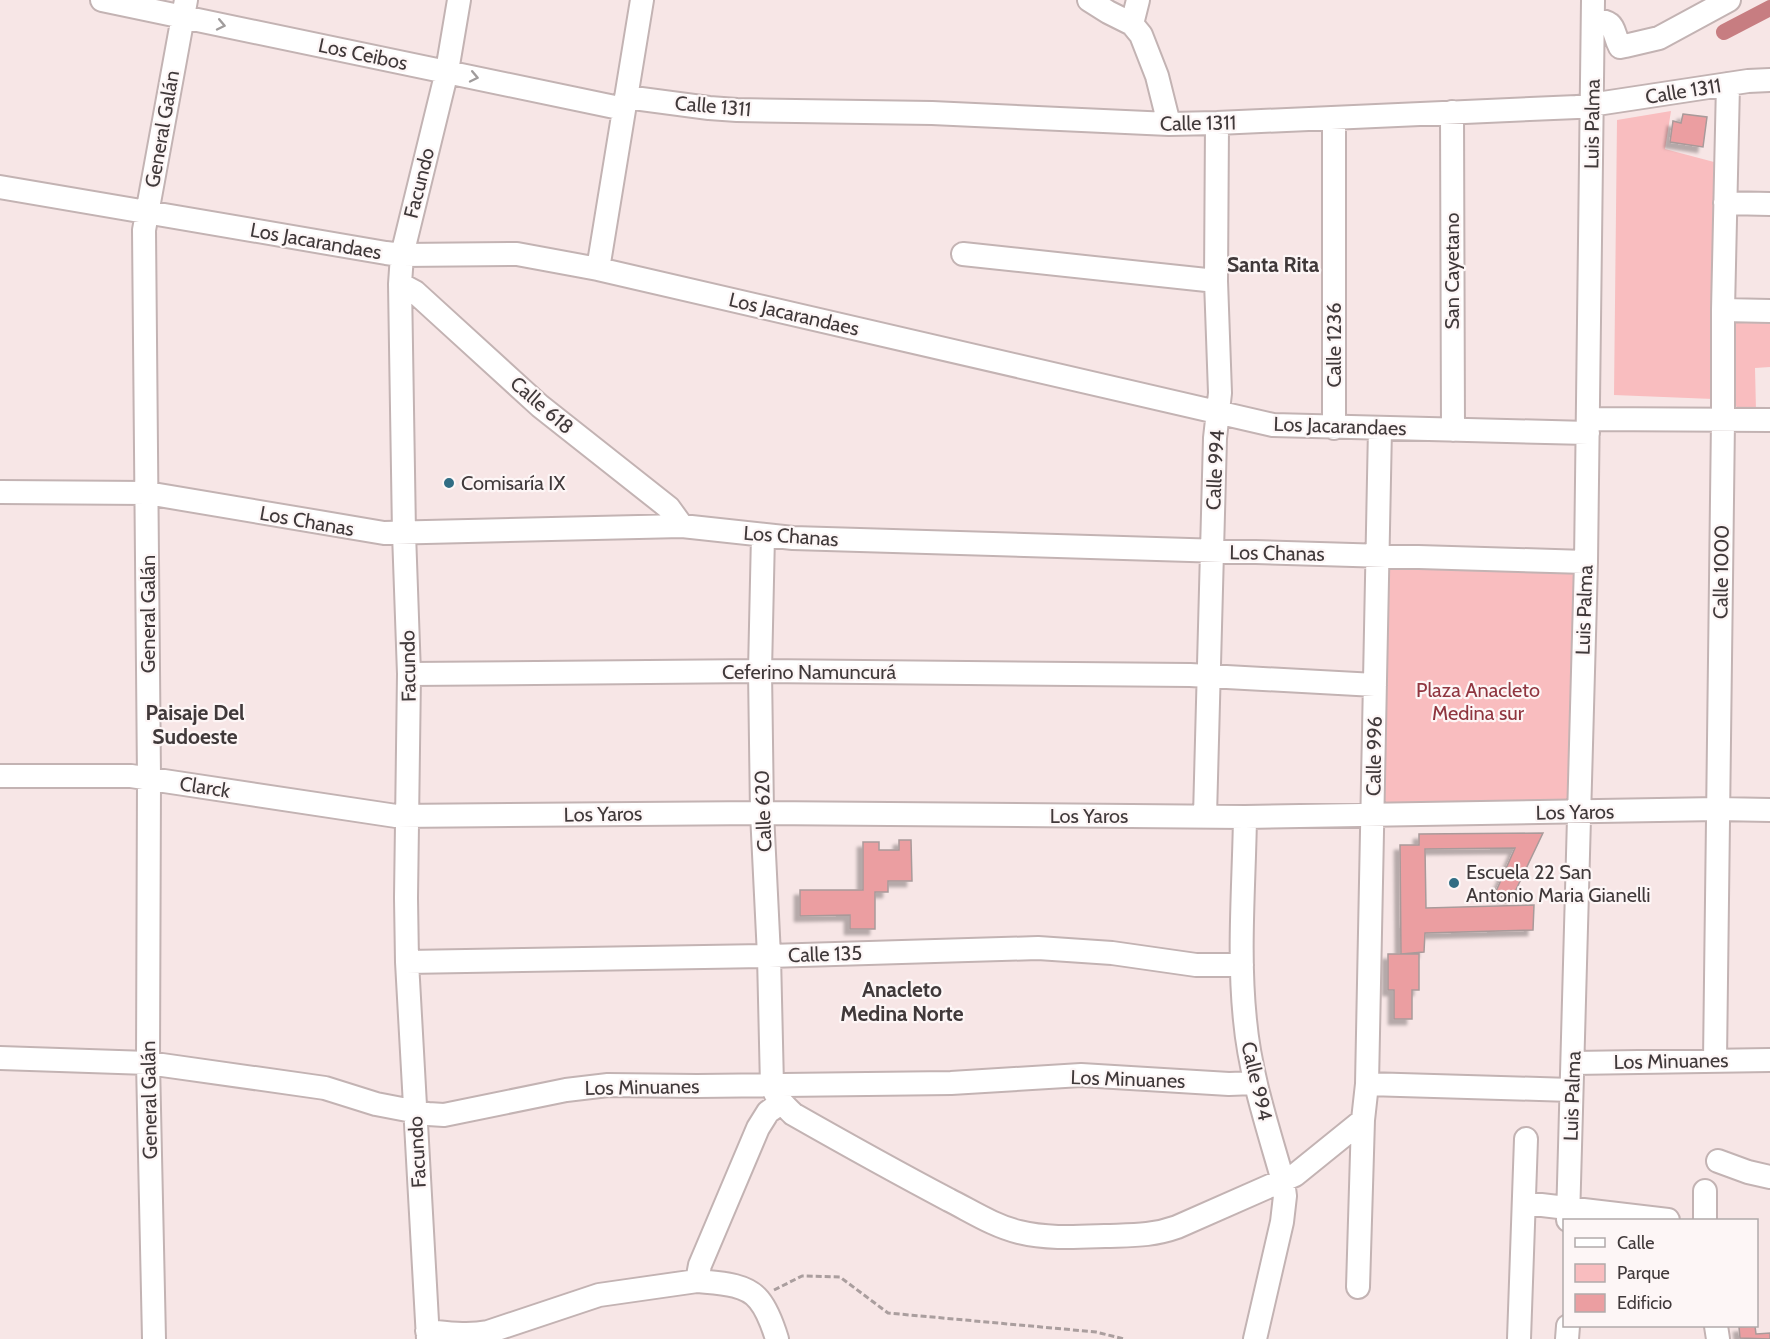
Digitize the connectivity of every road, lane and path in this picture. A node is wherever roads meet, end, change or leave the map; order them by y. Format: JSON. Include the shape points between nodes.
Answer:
{"nodes":[{"id":1,"x":102,"y":0,"type":"edge"},
{"id":2,"x":459,"y":0,"type":"edge"},
{"id":3,"x":642,"y":0,"type":"edge"},
{"id":4,"x":1089,"y":0,"type":"edge"},
{"id":5,"x":1138,"y":0,"type":"edge"},
{"id":6,"x":1729,"y":0,"type":"edge"},
{"id":7,"x":184,"y":9,"type":"edge"},
{"id":8,"x":1593,"y":10,"type":"edge"},
{"id":9,"x":1132,"y":24,"type":"junction"},
{"id":10,"x":447,"y":71,"type":"junction"},
{"id":11,"x":1770,"y":80,"type":"edge"},
{"id":12,"x":1728,"y":84,"type":"junction"},
{"id":13,"x":625,"y":103,"type":"junction"},
{"id":14,"x":1592,"y":105,"type":"junction"},
{"id":15,"x":1452,"y":112,"type":"junction"},
{"id":16,"x":1334,"y":119,"type":"junction"},
{"id":17,"x":1217,"y":123,"type":"junction"},
{"id":18,"x":1169,"y":124,"type":"junction"},
{"id":19,"x":0,"y":187,"type":"edge"},
{"id":20,"x":1725,"y":203,"type":"junction"},
{"id":21,"x":1770,"y":204,"type":"edge"},
{"id":22,"x":147,"y":212,"type":"junction"},
{"id":23,"x":963,"y":254,"type":"dead end"},
{"id":24,"x":402,"y":255,"type":"junction"},
{"id":25,"x":598,"y":269,"type":"junction"},
{"id":26,"x":1216,"y":281,"type":"junction"},
{"id":27,"x":400,"y":284,"type":"junction"},
{"id":28,"x":1723,"y":310,"type":"junction"},
{"id":29,"x":1770,"y":311,"type":"edge"},
{"id":30,"x":1219,"y":412,"type":"junction"},
{"id":31,"x":1723,"y":420,"type":"junction"},
{"id":32,"x":1770,"y":420,"type":"edge"},
{"id":33,"x":1588,"y":426,"type":"junction"},
{"id":34,"x":1334,"y":428,"type":"junction"},
{"id":35,"x":1380,"y":428,"type":"junction"},
{"id":36,"x":1453,"y":430,"type":"junction"},
{"id":37,"x":0,"y":492,"type":"edge"},
{"id":38,"x":147,"y":493,"type":"junction"},
{"id":39,"x":682,"y":526,"type":"junction"},
{"id":40,"x":404,"y":533,"type":"junction"},
{"id":41,"x":763,"y":535,"type":"junction"},
{"id":42,"x":1212,"y":552,"type":"junction"},
{"id":43,"x":1378,"y":556,"type":"junction"},
{"id":44,"x":1586,"y":562,"type":"junction"},
{"id":45,"x":760,"y":671,"type":"junction"},
{"id":46,"x":409,"y":674,"type":"junction"},
{"id":47,"x":1208,"y":675,"type":"junction"},
{"id":48,"x":1375,"y":685,"type":"junction"},
{"id":49,"x":0,"y":776,"type":"edge"},
{"id":50,"x":149,"y":778,"type":"junction"},
{"id":51,"x":1718,"y":809,"type":"junction"},
{"id":52,"x":1770,"y":810,"type":"edge"},
{"id":53,"x":1579,"y":812,"type":"junction"},
{"id":54,"x":762,"y":813,"type":"junction"},
{"id":55,"x":408,"y":816,"type":"junction"},
{"id":56,"x":1205,"y":816,"type":"junction"},
{"id":57,"x":1373,"y":816,"type":"junction"},
{"id":58,"x":1245,"y":817,"type":"junction"},
{"id":59,"x":770,"y":956,"type":"junction"},
{"id":60,"x":407,"y":962,"type":"junction"},
{"id":61,"x":1242,"y":965,"type":"junction"},
{"id":62,"x":0,"y":1058,"type":"edge"},
{"id":63,"x":1715,"y":1060,"type":"junction"},
{"id":64,"x":1770,"y":1060,"type":"edge"},
{"id":65,"x":148,"y":1063,"type":"junction"},
{"id":66,"x":1573,"y":1063,"type":"junction"},
{"id":67,"x":1255,"y":1083,"type":"junction"},
{"id":68,"x":1367,"y":1084,"type":"junction"},
{"id":69,"x":1571,"y":1089,"type":"junction"},
{"id":70,"x":776,"y":1094,"type":"junction"},
{"id":71,"x":414,"y":1111,"type":"junction"},
{"id":72,"x":1363,"y":1120,"type":"junction"},
{"id":73,"x":1526,"y":1139,"type":"dead end"},
{"id":74,"x":1718,"y":1161,"type":"dead end"},
{"id":75,"x":1770,"y":1177,"type":"edge"},
{"id":76,"x":1283,"y":1181,"type":"junction"},
{"id":77,"x":1705,"y":1191,"type":"dead end"},
{"id":78,"x":1524,"y":1203,"type":"junction"},
{"id":79,"x":1568,"y":1214,"type":"edge"},
{"id":80,"x":1639,"y":1219,"type":"edge"},
{"id":81,"x":1705,"y":1219,"type":"edge"},
{"id":82,"x":697,"y":1281,"type":"junction"},
{"id":83,"x":1358,"y":1287,"type":"dead end"},
{"id":84,"x":758,"y":1298,"type":"junction"},
{"id":85,"x":428,"y":1335,"type":"edge"},
{"id":86,"x":154,"y":1339,"type":"edge"},
{"id":87,"x":777,"y":1339,"type":"edge"},
{"id":88,"x":1124,"y":1339,"type":"edge"},
{"id":89,"x":1255,"y":1339,"type":"edge"},
{"id":90,"x":1519,"y":1339,"type":"edge"}],
"edges":[{"from":1,"to":7,"type":"street","name":"Los Ceibos"},
{"from":2,"to":10,"type":"street","name":"Facundo"},
{"from":3,"to":13,"type":"street"},
{"from":4,"to":9,"type":"street"},
{"from":5,"to":9,"type":"street"},
{"from":6,"to":8,"type":"street","via":[[1659,38],[1620,47],[1611,24]]},
{"from":7,"to":10,"type":"street","name":"Los Ceibos","one_way":true},
{"from":7,"to":22,"type":"street","name":"General Galán"},
{"from":8,"to":14,"type":"street","name":"Luis Palma"},
{"from":9,"to":18,"type":"street","via":[[1152,60]]},
{"from":10,"to":13,"type":"street","name":"Los Ceibos","one_way":true},
{"from":10,"to":24,"type":"street","name":"Facundo"},
{"from":11,"to":12,"type":"street","name":"Calle 1311"},
{"from":12,"to":14,"type":"street","name":"Calle 1311"},
{"from":12,"to":20,"type":"street","name":"Calle 1000"},
{"from":13,"to":18,"type":"street","name":"Calle 1311"},
{"from":13,"to":25,"type":"street"},
{"from":14,"to":15,"type":"street","name":"Calle 1311"},
{"from":14,"to":33,"type":"street","name":"Luis Palma"},
{"from":15,"to":16,"type":"street","name":"Calle 1311"},
{"from":15,"to":36,"type":"street","name":"San Cayetano"},
{"from":16,"to":17,"type":"street","name":"Calle 1311"},
{"from":16,"to":34,"type":"street","name":"Calle 1236"},
{"from":17,"to":18,"type":"street","name":"Calle 1311"},
{"from":17,"to":26,"type":"street","name":"Calle 994"},
{"from":19,"to":22,"type":"street","name":"Los Jacarandaes"},
{"from":20,"to":21,"type":"street"},
{"from":20,"to":28,"type":"street","name":"Calle 1000"},
{"from":22,"to":24,"type":"street","name":"Los Jacarandaes"},
{"from":22,"to":38,"type":"street","name":"General Galán"},
{"from":23,"to":26,"type":"street"},
{"from":24,"to":25,"type":"street","name":"Los Jacarandaes","via":[[517,254]]},
{"from":24,"to":27,"type":"street","name":"Facundo"},
{"from":25,"to":30,"type":"street","name":"Los Jacarandaes"},
{"from":26,"to":30,"type":"street","name":"Calle 994"},
{"from":27,"to":39,"type":"street","name":"Calle 618","via":[[415,292],[540,406],[669,508]]},
{"from":27,"to":40,"type":"street","name":"Facundo"},
{"from":28,"to":29,"type":"street"},
{"from":28,"to":31,"type":"street","name":"Calle 1000"},
{"from":30,"to":34,"type":"street","name":"Los Jacarandaes","via":[[1273,425]]},
{"from":30,"to":42,"type":"street","name":"Calle 994"},
{"from":31,"to":32,"type":"street","name":"Los Jacarandaes"},
{"from":31,"to":33,"type":"street","name":"Los Jacarandaes"},
{"from":31,"to":51,"type":"street","name":"Calle 1000"},
{"from":33,"to":36,"type":"street","name":"Los Jacarandaes"},
{"from":33,"to":44,"type":"street","name":"Luis Palma"},
{"from":34,"to":35,"type":"street","name":"Los Jacarandaes"},
{"from":35,"to":36,"type":"street","name":"Los Jacarandaes"},
{"from":35,"to":43,"type":"street","name":"Calle 996"},
{"from":37,"to":38,"type":"street","name":"Los Chanas"},
{"from":38,"to":40,"type":"street","name":"Los Chanas","via":[[370,532]]},
{"from":38,"to":50,"type":"street","name":"General Galán"},
{"from":39,"to":40,"type":"street","name":"Los Chanas"},
{"from":39,"to":41,"type":"street","name":"Los Chanas"},
{"from":40,"to":46,"type":"street","name":"Facundo"},
{"from":41,"to":42,"type":"street","name":"Los Chanas"},
{"from":41,"to":45,"type":"street","name":"Calle 620"},
{"from":42,"to":43,"type":"street","name":"Los Chanas"},
{"from":42,"to":47,"type":"street","name":"Calle 994"},
{"from":43,"to":44,"type":"street","name":"Los Chanas"},
{"from":43,"to":48,"type":"street","name":"Calle 996"},
{"from":44,"to":53,"type":"street","name":"Luis Palma"},
{"from":45,"to":46,"type":"street","name":"Ceferino Namuncurá"},
{"from":45,"to":47,"type":"street","name":"Ceferino Namuncurá"},
{"from":45,"to":54,"type":"street","name":"Calle 620"},
{"from":46,"to":55,"type":"street","name":"Facundo"},
{"from":47,"to":48,"type":"street","name":"Ceferino Namuncurá"},
{"from":47,"to":56,"type":"street","name":"Calle 994"},
{"from":48,"to":57,"type":"street","name":"Calle 996"},
{"from":49,"to":50,"type":"street","name":"Clarck"},
{"from":50,"to":55,"type":"street","name":"Clarck"},
{"from":50,"to":65,"type":"street","name":"General Galán"},
{"from":51,"to":52,"type":"street","name":"Los Yaros"},
{"from":51,"to":53,"type":"street","name":"Los Yaros"},
{"from":51,"to":63,"type":"street","name":"Calle 1000"},
{"from":53,"to":57,"type":"street","name":"Los Yaros"},
{"from":53,"to":66,"type":"street","name":"Luis Palma"},
{"from":54,"to":55,"type":"street","name":"Los Yaros"},
{"from":54,"to":56,"type":"street","name":"Los Yaros"},
{"from":54,"to":59,"type":"street","name":"Calle 620"},
{"from":55,"to":60,"type":"street","name":"Facundo"},
{"from":56,"to":58,"type":"street","name":"Los Yaros"},
{"from":57,"to":58,"type":"street","name":"Los Yaros"},
{"from":57,"to":68,"type":"street","name":"Calle 996"},
{"from":58,"to":61,"type":"street","name":"Calle 994"},
{"from":59,"to":60,"type":"street","name":"Calle 135"},
{"from":59,"to":61,"type":"street","name":"Calle 135","via":[[1038,948],[1196,965]]},
{"from":59,"to":70,"type":"street","name":"Calle 620"},
{"from":60,"to":71,"type":"street","name":"Facundo"},
{"from":61,"to":67,"type":"street","name":"Calle 994","via":[[1245,1020]]},
{"from":62,"to":65,"type":"street","name":"Los Minuanes"},
{"from":63,"to":64,"type":"street","name":"Los Minuanes"},
{"from":63,"to":66,"type":"street","name":"Los Minuanes"},
{"from":65,"to":71,"type":"street","name":"Los Minuanes","via":[[325,1088]]},
{"from":65,"to":86,"type":"street","name":"General Galán"},
{"from":66,"to":69,"type":"street","name":"Luis Palma"},
{"from":67,"to":70,"type":"street","name":"Los Minuanes","via":[[1081,1075]]},
{"from":67,"to":76,"type":"street","name":"Calle 994"},
{"from":68,"to":69,"type":"street"},
{"from":68,"to":72,"type":"street","name":"Calle 996"},
{"from":69,"to":79,"type":"street","name":"Luis Palma"},
{"from":70,"to":71,"type":"street","name":"Los Minuanes","via":[[590,1086],[444,1115]]},
{"from":70,"to":76,"type":"street","via":[[793,1114],[903,1176],[1017,1232],[1064,1237],[1159,1233]]},
{"from":70,"to":82,"type":"street","via":[[700,1265]]},
{"from":71,"to":85,"type":"street","name":"Facundo"},
{"from":72,"to":76,"type":"street"},
{"from":72,"to":83,"type":"street","name":"Calle 996"},
{"from":73,"to":78,"type":"street"},
{"from":74,"to":75,"type":"street"},
{"from":76,"to":89,"type":"street","name":"Calle 994","via":[[1282,1222]]},
{"from":77,"to":81,"type":"street"},
{"from":78,"to":79,"type":"street"},
{"from":78,"to":90,"type":"street"},
{"from":79,"to":80,"type":"street"},
{"from":82,"to":84,"type":"street","via":[[738,1287]]},
{"from":82,"to":85,"type":"street","via":[[599,1295],[476,1335]]},
{"from":84,"to":87,"type":"street"},
{"from":84,"to":88,"type":"path","via":[[802,1276],[840,1277],[888,1313],[1096,1332]]}]}
